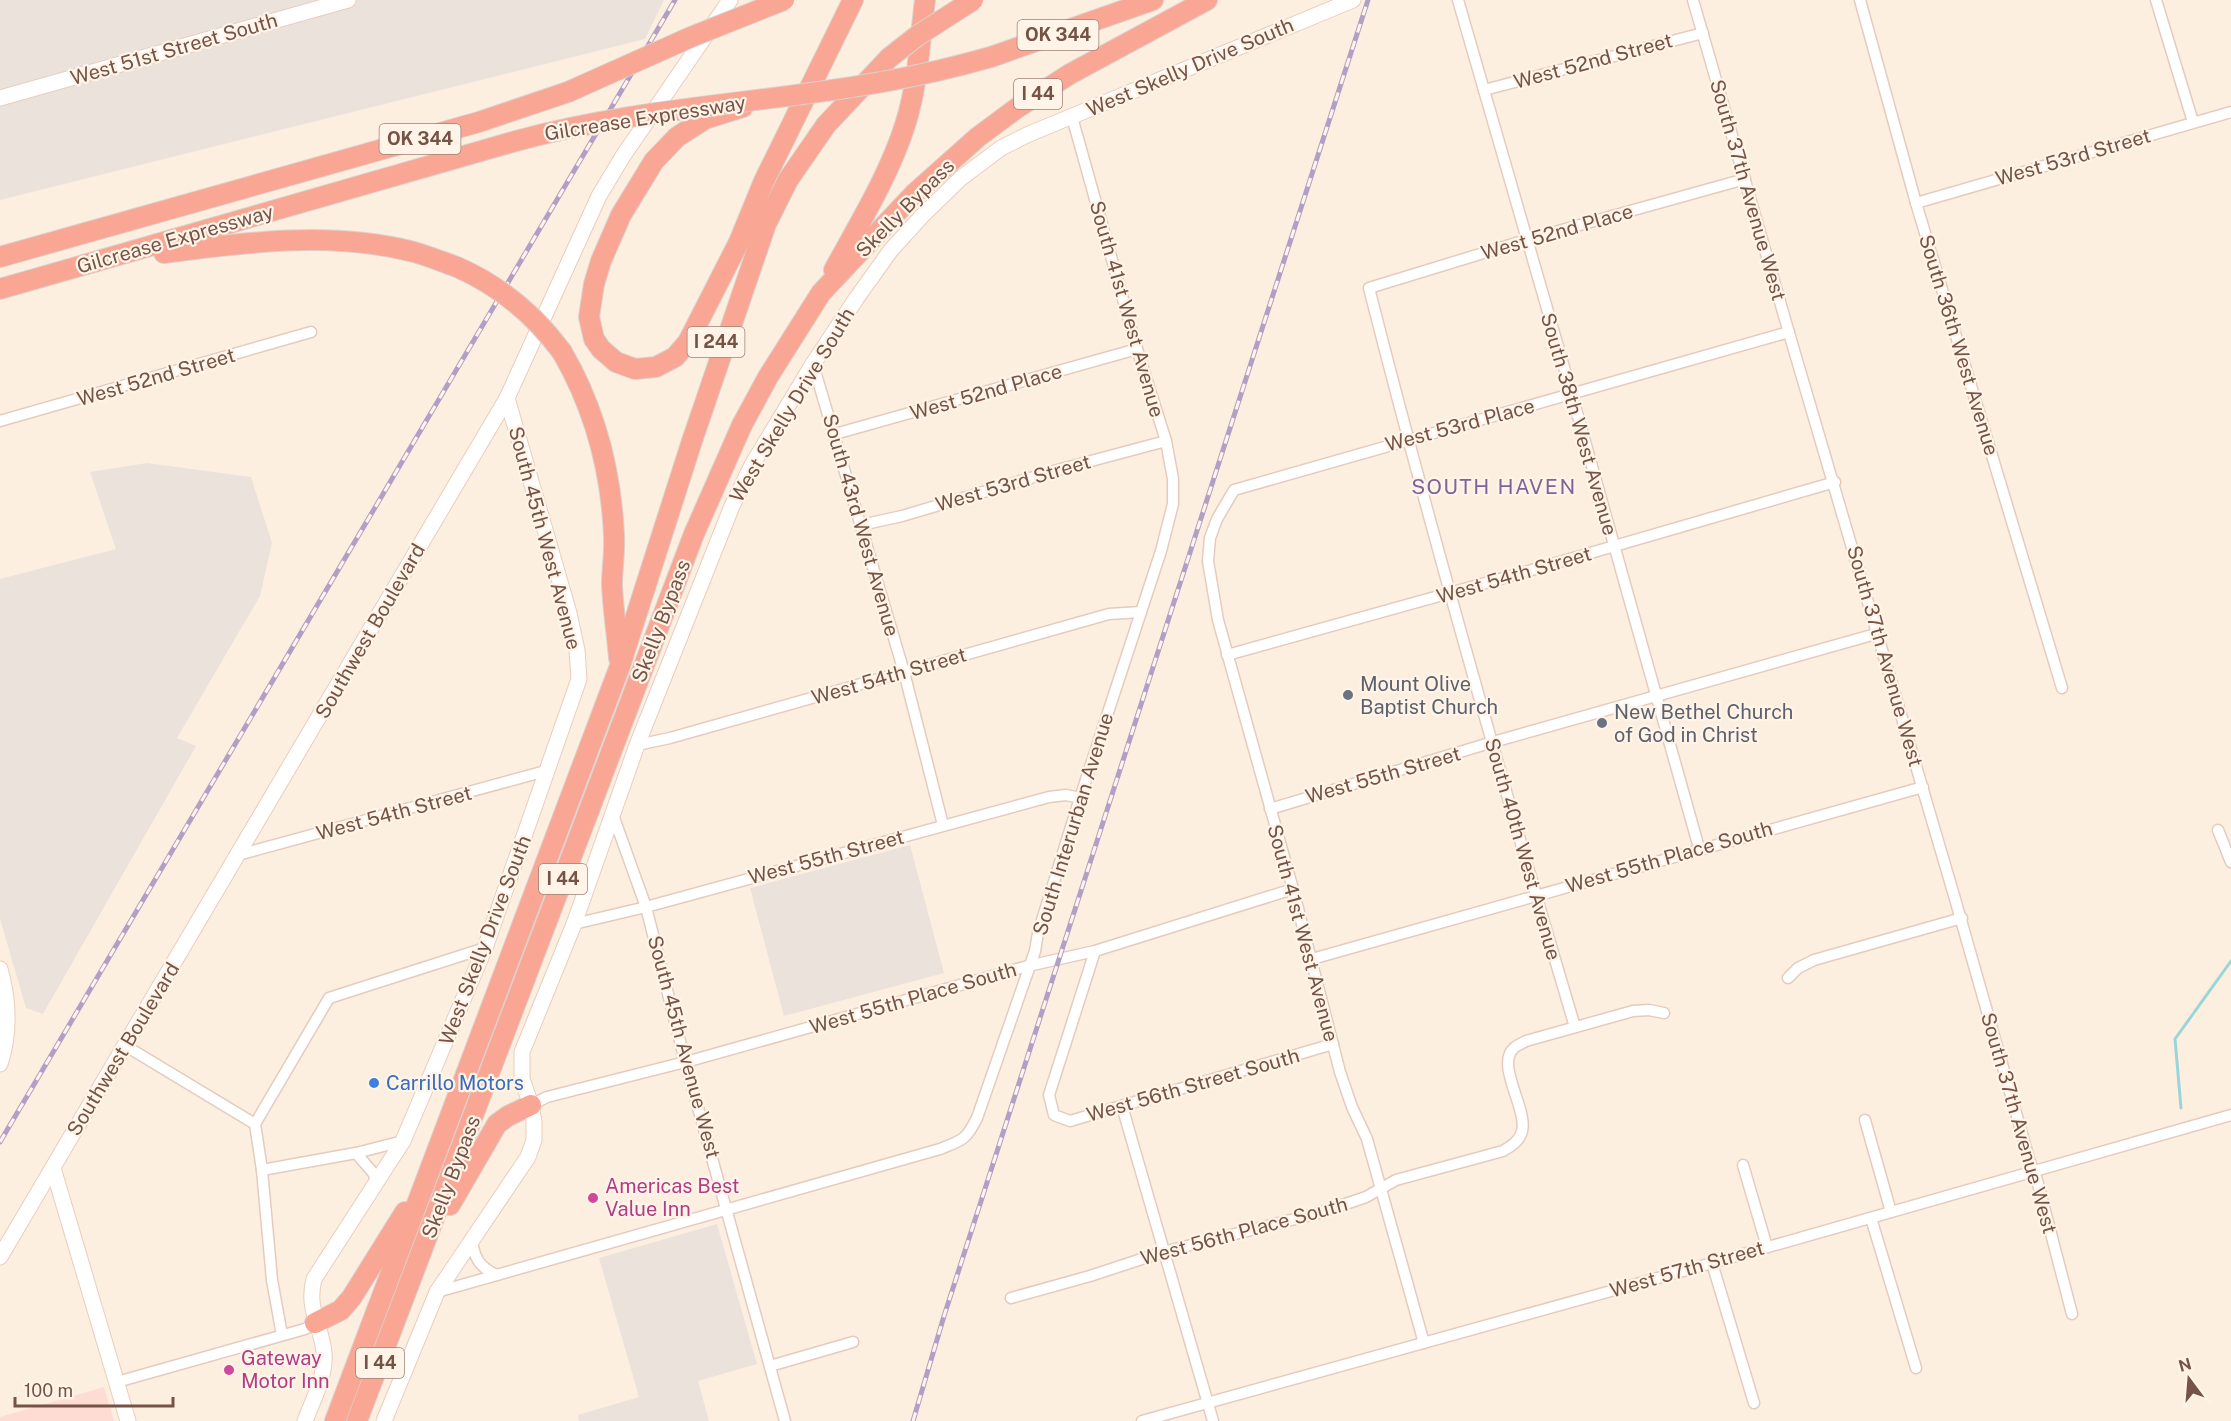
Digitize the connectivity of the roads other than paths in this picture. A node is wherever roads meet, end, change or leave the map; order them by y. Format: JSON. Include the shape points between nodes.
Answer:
{"nodes":[{"id":1,"x":348,"y":0,"type":"edge"},
{"id":2,"x":730,"y":0,"type":"edge"},
{"id":3,"x":784,"y":0,"type":"edge"},
{"id":4,"x":854,"y":0,"type":"edge"},
{"id":5,"x":925,"y":0,"type":"edge"},
{"id":6,"x":973,"y":0,"type":"edge"},
{"id":7,"x":1153,"y":0,"type":"edge"},
{"id":8,"x":1207,"y":0,"type":"edge"},
{"id":9,"x":1458,"y":0,"type":"edge"},
{"id":10,"x":1693,"y":0,"type":"edge"},
{"id":11,"x":1860,"y":0,"type":"edge"},
{"id":12,"x":2156,"y":0,"type":"edge"},
{"id":13,"x":1350,"y":1,"type":"edge"},
{"id":14,"x":1703,"y":33,"type":"junction"},
{"id":15,"x":1484,"y":90,"type":"junction"},
{"id":16,"x":777,"y":97,"type":"junction"},
{"id":17,"x":0,"y":98,"type":"edge"},
{"id":18,"x":2231,"y":112,"type":"edge"},
{"id":19,"x":1072,"y":117,"type":"junction"},
{"id":20,"x":2193,"y":122,"type":"junction"},
{"id":21,"x":1745,"y":179,"type":"junction"},
{"id":22,"x":1916,"y":203,"type":"junction"},
{"id":23,"x":1527,"y":240,"type":"junction"},
{"id":24,"x":739,"y":242,"type":"junction"},
{"id":25,"x":0,"y":257,"type":"edge"},
{"id":26,"x":95,"y":262,"type":"junction"},
{"id":27,"x":1369,"y":288,"type":"joint"},
{"id":28,"x":0,"y":289,"type":"edge"},
{"id":29,"x":821,"y":293,"type":"junction"},
{"id":30,"x":311,"y":332,"type":"dead end"},
{"id":31,"x":1789,"y":332,"type":"junction"},
{"id":32,"x":1137,"y":349,"type":"junction"},
{"id":33,"x":813,"y":364,"type":"junction"},
{"id":34,"x":1572,"y":395,"type":"junction"},
{"id":35,"x":507,"y":398,"type":"junction"},
{"id":36,"x":0,"y":421,"type":"edge"},
{"id":37,"x":835,"y":434,"type":"junction"},
{"id":38,"x":1407,"y":439,"type":"junction"},
{"id":39,"x":692,"y":441,"type":"junction"},
{"id":40,"x":1166,"y":441,"type":"junction"},
{"id":41,"x":1835,"y":482,"type":"junction"},
{"id":42,"x":1173,"y":504,"type":"joint"},
{"id":43,"x":1217,"y":519,"type":"joint"},
{"id":44,"x":861,"y":525,"type":"junction"},
{"id":45,"x":1614,"y":546,"type":"junction"},
{"id":46,"x":1450,"y":592,"type":"junction"},
{"id":47,"x":1140,"y":612,"type":"junction"},
{"id":48,"x":1878,"y":633,"type":"junction"},
{"id":49,"x":1227,"y":655,"type":"junction"},
{"id":50,"x":620,"y":666,"type":"junction"},
{"id":51,"x":904,"y":672,"type":"junction"},
{"id":52,"x":579,"y":679,"type":"joint"},
{"id":53,"x":2062,"y":688,"type":"dead end"},
{"id":54,"x":1656,"y":696,"type":"junction"},
{"id":55,"x":1493,"y":742,"type":"junction"},
{"id":56,"x":637,"y":745,"type":"junction"},
{"id":57,"x":549,"y":770,"type":"junction"},
{"id":58,"x":1923,"y":787,"type":"junction"},
{"id":59,"x":1080,"y":798,"type":"junction"},
{"id":60,"x":1270,"y":808,"type":"junction"},
{"id":61,"x":613,"y":814,"type":"junction"},
{"id":62,"x":944,"y":825,"type":"junction"},
{"id":63,"x":2218,"y":830,"type":"dead end"},
{"id":64,"x":1698,"y":848,"type":"junction"},
{"id":65,"x":238,"y":855,"type":"junction"},
{"id":66,"x":2231,"y":862,"type":"edge"},
{"id":67,"x":1293,"y":889,"type":"junction"},
{"id":68,"x":1536,"y":896,"type":"junction"},
{"id":69,"x":646,"y":907,"type":"junction"},
{"id":70,"x":1962,"y":918,"type":"junction"},
{"id":71,"x":574,"y":924,"type":"junction"},
{"id":72,"x":485,"y":948,"type":"junction"},
{"id":73,"x":1095,"y":951,"type":"junction"},
{"id":74,"x":1312,"y":959,"type":"junction"},
{"id":75,"x":1029,"y":966,"type":"junction"},
{"id":76,"x":0,"y":969,"type":"edge"},
{"id":77,"x":1788,"y":978,"type":"dead end"},
{"id":78,"x":1664,"y":1013,"type":"dead end"},
{"id":79,"x":1575,"y":1027,"type":"junction"},
{"id":80,"x":1333,"y":1044,"type":"junction"},
{"id":81,"x":124,"y":1046,"type":"junction"},
{"id":82,"x":685,"y":1061,"type":"junction"},
{"id":83,"x":0,"y":1064,"type":"edge"},
{"id":84,"x":531,"y":1105,"type":"junction"},
{"id":85,"x":1122,"y":1106,"type":"junction"},
{"id":86,"x":2231,"y":1115,"type":"edge"},
{"id":87,"x":1865,"y":1120,"type":"dead end"},
{"id":88,"x":255,"y":1124,"type":"junction"},
{"id":89,"x":404,"y":1141,"type":"junction"},
{"id":90,"x":356,"y":1153,"type":"junction"},
{"id":91,"x":1743,"y":1165,"type":"dead end"},
{"id":92,"x":53,"y":1168,"type":"junction"},
{"id":93,"x":262,"y":1170,"type":"junction"},
{"id":94,"x":2033,"y":1172,"type":"junction"},
{"id":95,"x":426,"y":1179,"type":"junction"},
{"id":96,"x":376,"y":1185,"type":"junction"},
{"id":97,"x":1380,"y":1188,"type":"junction"},
{"id":98,"x":728,"y":1210,"type":"junction"},
{"id":99,"x":1891,"y":1212,"type":"junction"},
{"id":100,"x":1871,"y":1218,"type":"junction"},
{"id":101,"x":472,"y":1240,"type":"junction"},
{"id":102,"x":1767,"y":1247,"type":"junction"},
{"id":103,"x":1163,"y":1252,"type":"junction"},
{"id":104,"x":0,"y":1257,"type":"edge"},
{"id":105,"x":420,"y":1257,"type":"junction"},
{"id":106,"x":1712,"y":1263,"type":"junction"},
{"id":107,"x":497,"y":1275,"type":"junction"},
{"id":108,"x":437,"y":1292,"type":"junction"},
{"id":109,"x":1011,"y":1298,"type":"dead end"},
{"id":110,"x":2072,"y":1314,"type":"dead end"},
{"id":111,"x":315,"y":1323,"type":"junction"},
{"id":112,"x":282,"y":1335,"type":"junction"},
{"id":113,"x":853,"y":1342,"type":"dead end"},
{"id":114,"x":1424,"y":1343,"type":"junction"},
{"id":115,"x":770,"y":1366,"type":"junction"},
{"id":116,"x":1916,"y":1368,"type":"dead end"},
{"id":117,"x":117,"y":1382,"type":"junction"},
{"id":118,"x":1208,"y":1403,"type":"junction"},
{"id":119,"x":1754,"y":1403,"type":"dead end"},
{"id":120,"x":128,"y":1421,"type":"edge"},
{"id":121,"x":305,"y":1421,"type":"edge"},
{"id":122,"x":335,"y":1421,"type":"edge"},
{"id":123,"x":357,"y":1421,"type":"edge"},
{"id":124,"x":384,"y":1421,"type":"edge"},
{"id":125,"x":785,"y":1421,"type":"edge"},
{"id":126,"x":1142,"y":1421,"type":"edge"},
{"id":127,"x":1213,"y":1421,"type":"edge"}],
"edges":[{"from":1,"to":17,"type":"street","name":"West 51st Street South"},
{"from":2,"to":35,"type":"street","name":"Southwest Boulevard","via":[[599,196]]},
{"from":3,"to":25,"type":"highway","name":"Gilcrease Expressway","number":"OK 344","bridge":true,"via":[[568,92],[479,122]]},
{"from":4,"to":24,"type":"highway","number":"I 244","via":[[784,139]]},
{"from":5,"to":29,"type":"highway","via":[[910,106],[894,156]]},
{"from":6,"to":39,"type":"highway","name":"Skelly Bypass","number":"I 44","bridge":true,"via":[[889,58],[826,125],[799,161],[757,248]]},
{"from":7,"to":16,"type":"highway","name":"Gilcrease Expressway","number":"OK 344","bridge":true,"via":[[961,65],[898,80]]},
{"from":8,"to":29,"type":"highway","name":"Skelly Bypass","number":"I 44","via":[[1070,74],[978,136],[914,194]]},
{"from":9,"to":15,"type":"street","name":"South 38th West Avenue"},
{"from":10,"to":14,"type":"street","name":"South 37th Avenue West"},
{"from":11,"to":22,"type":"street","name":"South 36th West Avenue"},
{"from":12,"to":20,"type":"street"},
{"from":13,"to":19,"type":"street","name":"West Skelly Drive South"},
{"from":14,"to":15,"type":"street","name":"West 52nd Street"},
{"from":14,"to":21,"type":"street","name":"South 37th Avenue West"},
{"from":15,"to":23,"type":"street","name":"South 38th West Avenue"},
{"from":16,"to":24,"type":"highway","bridge":true,"via":[[705,119],[671,143],[654,161],[621,214],[594,284],[589,317],[594,339],[601,349],[616,362],[635,369],[656,367],[675,357],[688,342]]},
{"from":16,"to":26,"type":"highway","name":"Gilcrease Expressway","number":"OK 344","bridge":true,"via":[[623,118],[516,141]]},
{"from":18,"to":20,"type":"street","name":"West 53rd Street"},
{"from":19,"to":32,"type":"street","name":"South 41st West Avenue"},
{"from":19,"to":33,"type":"street","name":"West Skelly Drive South","via":[[1001,148],[940,198],[891,250]]},
{"from":20,"to":22,"type":"street","name":"West 53rd Street"},
{"from":21,"to":23,"type":"street","name":"West 52nd Place"},
{"from":21,"to":31,"type":"street","name":"South 37th Avenue West"},
{"from":22,"to":53,"type":"street","name":"South 36th West Avenue"},
{"from":23,"to":27,"type":"street","name":"West 52nd Place"},
{"from":23,"to":34,"type":"street","name":"South 38th West Avenue"},
{"from":24,"to":39,"type":"highway","number":"I 244"},
{"from":26,"to":28,"type":"highway","name":"Gilcrease Expressway","number":"OK 344"},
{"from":26,"to":50,"type":"highway","bridge":true,"via":[[253,242],[322,240],[366,244],[413,252],[457,267],[515,302],[562,352],[585,397],[600,442],[614,536],[612,585]]},
{"from":27,"to":38,"type":"street","name":"South 40th West Avenue"},
{"from":29,"to":105,"type":"highway","name":"Skelly Bypass","number":"I 44","via":[[742,425],[694,534]]},
{"from":30,"to":36,"type":"street","name":"West 52nd Street"},
{"from":31,"to":34,"type":"street","name":"West 53rd Place"},
{"from":31,"to":41,"type":"street","name":"South 37th Avenue West"},
{"from":32,"to":37,"type":"street","name":"West 52nd Place"},
{"from":32,"to":40,"type":"street","name":"South 41st West Avenue"},
{"from":33,"to":37,"type":"street","name":"South 43rd West Avenue"},
{"from":33,"to":56,"type":"street","name":"West Skelly Drive South","via":[[732,506]]},
{"from":34,"to":38,"type":"street","name":"West 53rd Place"},
{"from":34,"to":45,"type":"street","name":"South 38th West Avenue"},
{"from":35,"to":52,"type":"street","name":"South 45th West Avenue","via":[[569,613]]},
{"from":35,"to":65,"type":"street","name":"Southwest Boulevard"},
{"from":37,"to":44,"type":"street","name":"South 43rd West Avenue"},
{"from":38,"to":43,"type":"street","name":"West 53rd Place","via":[[1234,490]]},
{"from":38,"to":46,"type":"street","name":"South 40th West Avenue"},
{"from":39,"to":50,"type":"highway","name":"Skelly Bypass","number":"I 44"},
{"from":40,"to":42,"type":"street","name":"South 41st West Avenue"},
{"from":40,"to":44,"type":"street","name":"West 53rd Street"},
{"from":41,"to":45,"type":"street","name":"West 54th Street"},
{"from":41,"to":48,"type":"street","name":"South 37th Avenue West"},
{"from":42,"to":47,"type":"street","name":"South Interurban Avenue"},
{"from":43,"to":49,"type":"street","name":"South 41st West Avenue","via":[[1208,561]]},
{"from":44,"to":51,"type":"street","name":"South 43rd West Avenue"},
{"from":45,"to":46,"type":"street","name":"West 54th Street"},
{"from":45,"to":54,"type":"street","name":"South 38th West Avenue"},
{"from":46,"to":49,"type":"street","name":"West 54th Street"},
{"from":46,"to":55,"type":"street","name":"South 40th West Avenue"},
{"from":47,"to":51,"type":"street","name":"West 54th Street","via":[[1109,614]]},
{"from":47,"to":59,"type":"street","name":"South Interurban Avenue"},
{"from":48,"to":54,"type":"street","name":"West 55th Street"},
{"from":48,"to":58,"type":"street","name":"South 37th Avenue West"},
{"from":49,"to":60,"type":"street","name":"South 41st West Avenue"},
{"from":50,"to":95,"type":"highway","name":"Skelly Bypass","number":"I 44"},
{"from":51,"to":56,"type":"street","name":"West 54th Street"},
{"from":51,"to":62,"type":"street","name":"South 43rd West Avenue"},
{"from":52,"to":57,"type":"street","name":"West Skelly Drive South"},
{"from":54,"to":55,"type":"street","name":"West 55th Street"},
{"from":54,"to":64,"type":"street","name":"South 38th West Avenue"},
{"from":55,"to":60,"type":"street","name":"West 55th Street"},
{"from":55,"to":68,"type":"street","name":"South 40th West Avenue"},
{"from":56,"to":61,"type":"street","name":"West Skelly Drive South"},
{"from":57,"to":65,"type":"street","name":"West 54th Street"},
{"from":57,"to":72,"type":"street","name":"West Skelly Drive South"},
{"from":58,"to":64,"type":"street","name":"West 55th Place South"},
{"from":58,"to":70,"type":"street","name":"South 37th Avenue West"},
{"from":59,"to":62,"type":"street","name":"West 55th Street","via":[[1049,797]]},
{"from":59,"to":75,"type":"street","name":"South Interurban Avenue"},
{"from":60,"to":67,"type":"street","name":"South 41st West Avenue"},
{"from":61,"to":69,"type":"street","name":"South 45th Avenue West"},
{"from":61,"to":71,"type":"street","name":"West Skelly Drive South"},
{"from":62,"to":69,"type":"street","name":"West 55th Street"},
{"from":63,"to":66,"type":"street"},
{"from":64,"to":68,"type":"street","name":"West 55th Place South"},
{"from":65,"to":81,"type":"street","name":"Southwest Boulevard"},
{"from":67,"to":73,"type":"street","name":"West 55th Place South"},
{"from":67,"to":74,"type":"street","name":"South 41st West Avenue"},
{"from":68,"to":74,"type":"street","name":"West 55th Place South"},
{"from":68,"to":79,"type":"street","name":"South 40th West Avenue"},
{"from":69,"to":71,"type":"street","name":"West 55th Street"},
{"from":69,"to":82,"type":"street","name":"South 45th Avenue West"},
{"from":70,"to":77,"type":"street","via":[[1814,960]]},
{"from":70,"to":94,"type":"street","name":"South 37th Avenue West"},
{"from":71,"to":84,"type":"street","name":"West Skelly Drive South","via":[[522,1052],[522,1079]]},
{"from":72,"to":88,"type":"street","via":[[329,998]]},
{"from":72,"to":89,"type":"street","name":"West Skelly Drive South"},
{"from":73,"to":75,"type":"street","name":"West 55th Place South"},
{"from":73,"to":85,"type":"street","name":"West 56th Street South","via":[[1049,1095],[1054,1115],[1070,1121]]},
{"from":74,"to":80,"type":"street","name":"South 41st West Avenue"},
{"from":75,"to":82,"type":"street","name":"West 55th Place South"},
{"from":75,"to":98,"type":"street","name":"South Interurban Avenue","via":[[977,1118],[963,1140]]},
{"from":76,"to":83,"type":"street","via":[[7,1017]]},
{"from":78,"to":79,"type":"street","via":[[1633,1011]]},
{"from":79,"to":97,"type":"street","name":"West 56th Place South","via":[[1512,1049],[1509,1072],[1522,1130],[1513,1145]]},
{"from":80,"to":85,"type":"street","name":"West 56th Street South"},
{"from":80,"to":97,"type":"street","name":"South 41st West Avenue"},
{"from":81,"to":88,"type":"street"},
{"from":81,"to":92,"type":"street","name":"Southwest Boulevard"},
{"from":82,"to":84,"type":"street","name":"West 55th Place South","via":[[547,1097]]},
{"from":82,"to":98,"type":"street","name":"South 45th Avenue West"},
{"from":84,"to":101,"type":"street","name":"West Skelly Drive South","via":[[534,1140],[528,1157]]},
{"from":84,"to":105,"type":"highway","via":[[497,1124]]},
{"from":85,"to":103,"type":"street"},
{"from":86,"to":94,"type":"street","name":"West 57th Street"},
{"from":87,"to":99,"type":"street"},
{"from":88,"to":93,"type":"street"},
{"from":89,"to":90,"type":"street"},
{"from":89,"to":96,"type":"street","name":"West Skelly Drive South"},
{"from":90,"to":93,"type":"street"},
{"from":90,"to":96,"type":"street","via":[[374,1174]]},
{"from":91,"to":102,"type":"street"},
{"from":92,"to":104,"type":"street","name":"Southwest Boulevard"},
{"from":92,"to":117,"type":"street"},
{"from":93,"to":112,"type":"street","via":[[272,1280]]},
{"from":94,"to":99,"type":"street","name":"West 57th Street"},
{"from":94,"to":110,"type":"street","name":"South 37th Avenue West"},
{"from":95,"to":111,"type":"highway","via":[[341,1310]]},
{"from":95,"to":122,"type":"highway","name":"Skelly Bypass","number":"I 44"},
{"from":96,"to":111,"type":"street","name":"West Skelly Drive South","via":[[314,1279]]},
{"from":97,"to":103,"type":"street","name":"West 56th Place South","via":[[1366,1197],[1319,1213]]},
{"from":97,"to":114,"type":"street","name":"South 41st West Avenue"},
{"from":98,"to":107,"type":"street"},
{"from":98,"to":115,"type":"street","name":"South 45th Avenue West"},
{"from":99,"to":100,"type":"street","name":"West 57th Street"},
{"from":100,"to":102,"type":"street","name":"West 57th Street"},
{"from":100,"to":116,"type":"street"},
{"from":101,"to":107,"type":"street","via":[[479,1263]]},
{"from":101,"to":108,"type":"street","name":"West Skelly Drive South"},
{"from":102,"to":106,"type":"street","name":"West 57th Street"},
{"from":103,"to":109,"type":"street","name":"West 56th Place South"},
{"from":103,"to":118,"type":"street"},
{"from":105,"to":123,"type":"highway","name":"Skelly Bypass","number":"I 44"},
{"from":106,"to":114,"type":"street","name":"West 57th Street"},
{"from":106,"to":119,"type":"street"},
{"from":107,"to":108,"type":"street"},
{"from":108,"to":124,"type":"street","name":"West Skelly Drive South"},
{"from":111,"to":112,"type":"street"},
{"from":111,"to":121,"type":"street","name":"West Skelly Drive South","via":[[324,1363]]},
{"from":112,"to":117,"type":"street"},
{"from":113,"to":115,"type":"street"},
{"from":114,"to":118,"type":"street","name":"West 57th Street"},
{"from":115,"to":125,"type":"street","name":"South 45th Avenue West"},
{"from":117,"to":120,"type":"street"},
{"from":118,"to":126,"type":"street","name":"West 57th Street"},
{"from":118,"to":127,"type":"street"}]}
